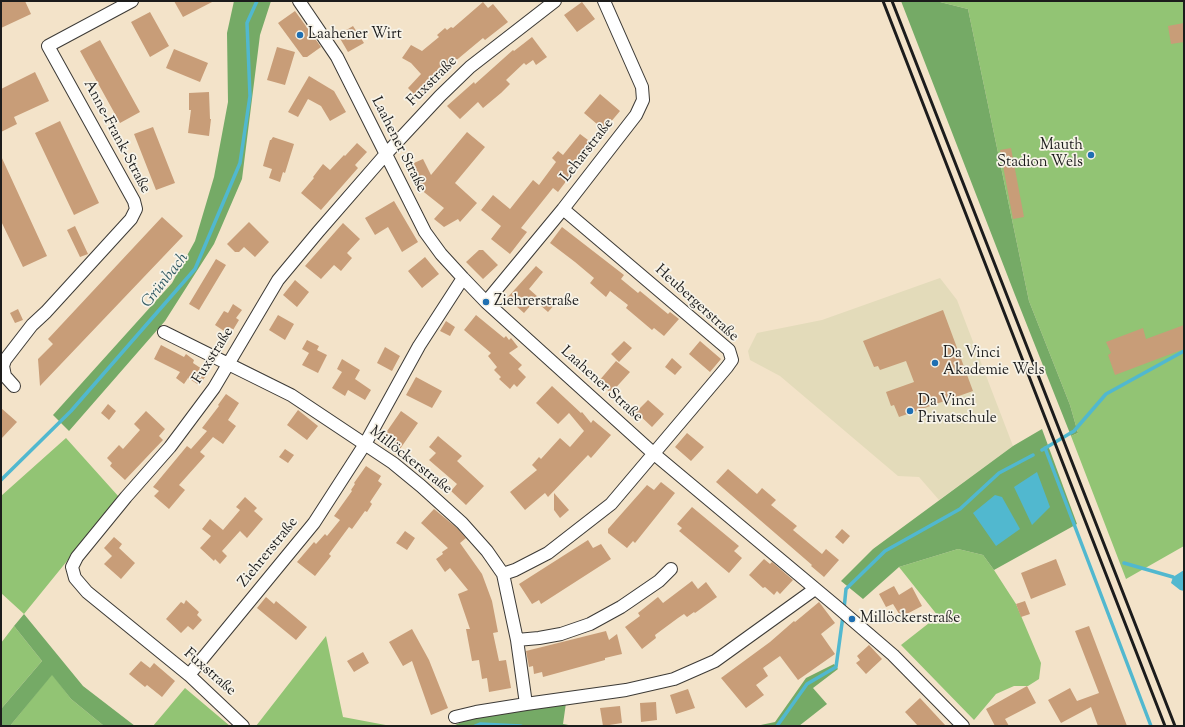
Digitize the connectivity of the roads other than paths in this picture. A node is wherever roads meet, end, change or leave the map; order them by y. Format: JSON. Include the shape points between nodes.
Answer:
{"nodes":[{"id":1,"x":132,"y":1,"type":"edge"},
{"id":2,"x":299,"y":1,"type":"edge"},
{"id":3,"x":555,"y":1,"type":"edge"},
{"id":4,"x":604,"y":1,"type":"edge"},
{"id":5,"x":385,"y":155,"type":"junction"},
{"id":6,"x":563,"y":209,"type":"junction"},
{"id":7,"x":463,"y":278,"type":"junction"},
{"id":8,"x":486,"y":302,"type":"junction"},
{"id":9,"x":164,"y":332,"type":"dead end"},
{"id":10,"x":228,"y":364,"type":"junction"},
{"id":11,"x":14,"y":386,"type":"dead end"},
{"id":12,"x":364,"y":444,"type":"junction"},
{"id":13,"x":654,"y":453,"type":"junction"},
{"id":14,"x":671,"y":569,"type":"dead end"},
{"id":15,"x":503,"y":574,"type":"junction"},
{"id":16,"x":815,"y":589,"type":"junction"},
{"id":17,"x":517,"y":640,"type":"junction"},
{"id":18,"x":189,"y":675,"type":"junction"},
{"id":19,"x":526,"y":704,"type":"junction"},
{"id":20,"x":455,"y":717,"type":"dead end"},
{"id":21,"x":243,"y":726,"type":"edge"},
{"id":22,"x":962,"y":726,"type":"edge"}],
"edges":[{"from":1,"to":11,"type":"street","name":"Anne-Frank-Straße","via":[[48,46],[134,201],[136,209],[131,219],[32,325],[5,360],[4,376]]},
{"from":2,"to":5,"type":"street","name":"Laahener Straße","via":[[337,57]]},
{"from":3,"to":5,"type":"street","name":"Fuxstraße","via":[[470,67]]},
{"from":4,"to":6,"type":"street","name":"Leharstraße","via":[[642,87],[643,100],[636,115]]},
{"from":5,"to":7,"type":"street","name":"Laahener Straße","via":[[425,232]]},
{"from":5,"to":10,"type":"street","name":"Fuxstraße","via":[[278,280]]},
{"from":6,"to":8,"type":"street","name":"Leharstraße"},
{"from":6,"to":13,"type":"street","name":"Heubergerstraße","via":[[728,350],[732,360]]},
{"from":7,"to":8,"type":"street","name":"Laahener Straße"},
{"from":7,"to":12,"type":"street","name":"Ziehrerstraße","via":[[419,346]]},
{"from":8,"to":13,"type":"street","name":"Laahener Straße"},
{"from":9,"to":10,"type":"street","name":"Millöckerstraße"},
{"from":10,"to":12,"type":"street","name":"Millöckerstraße","via":[[291,395]]},
{"from":10,"to":18,"type":"street","name":"Fuxstraße","via":[[214,388],[170,447],[72,567],[75,578],[87,592]]},
{"from":12,"to":15,"type":"street","name":"Millöckerstraße","via":[[393,463],[462,523]]},
{"from":12,"to":18,"type":"street","name":"Ziehrerstraße","via":[[314,523]]},
{"from":13,"to":15,"type":"street","via":[[611,504],[587,524],[548,553]]},
{"from":13,"to":16,"type":"street","name":"Laahener Straße"},
{"from":14,"to":17,"type":"street","via":[[659,581],[621,607],[590,624],[561,634]]},
{"from":15,"to":17,"type":"street","name":"Millöckerstraße"},
{"from":16,"to":19,"type":"street","via":[[715,661],[674,679],[626,690]]},
{"from":16,"to":22,"type":"street","name":"Laahener Straße","via":[[902,663]]},
{"from":17,"to":19,"type":"street","name":"Millöckerstraße"},
{"from":18,"to":21,"type":"street","name":"Fuxstraße"},
{"from":19,"to":20,"type":"street"}]}
